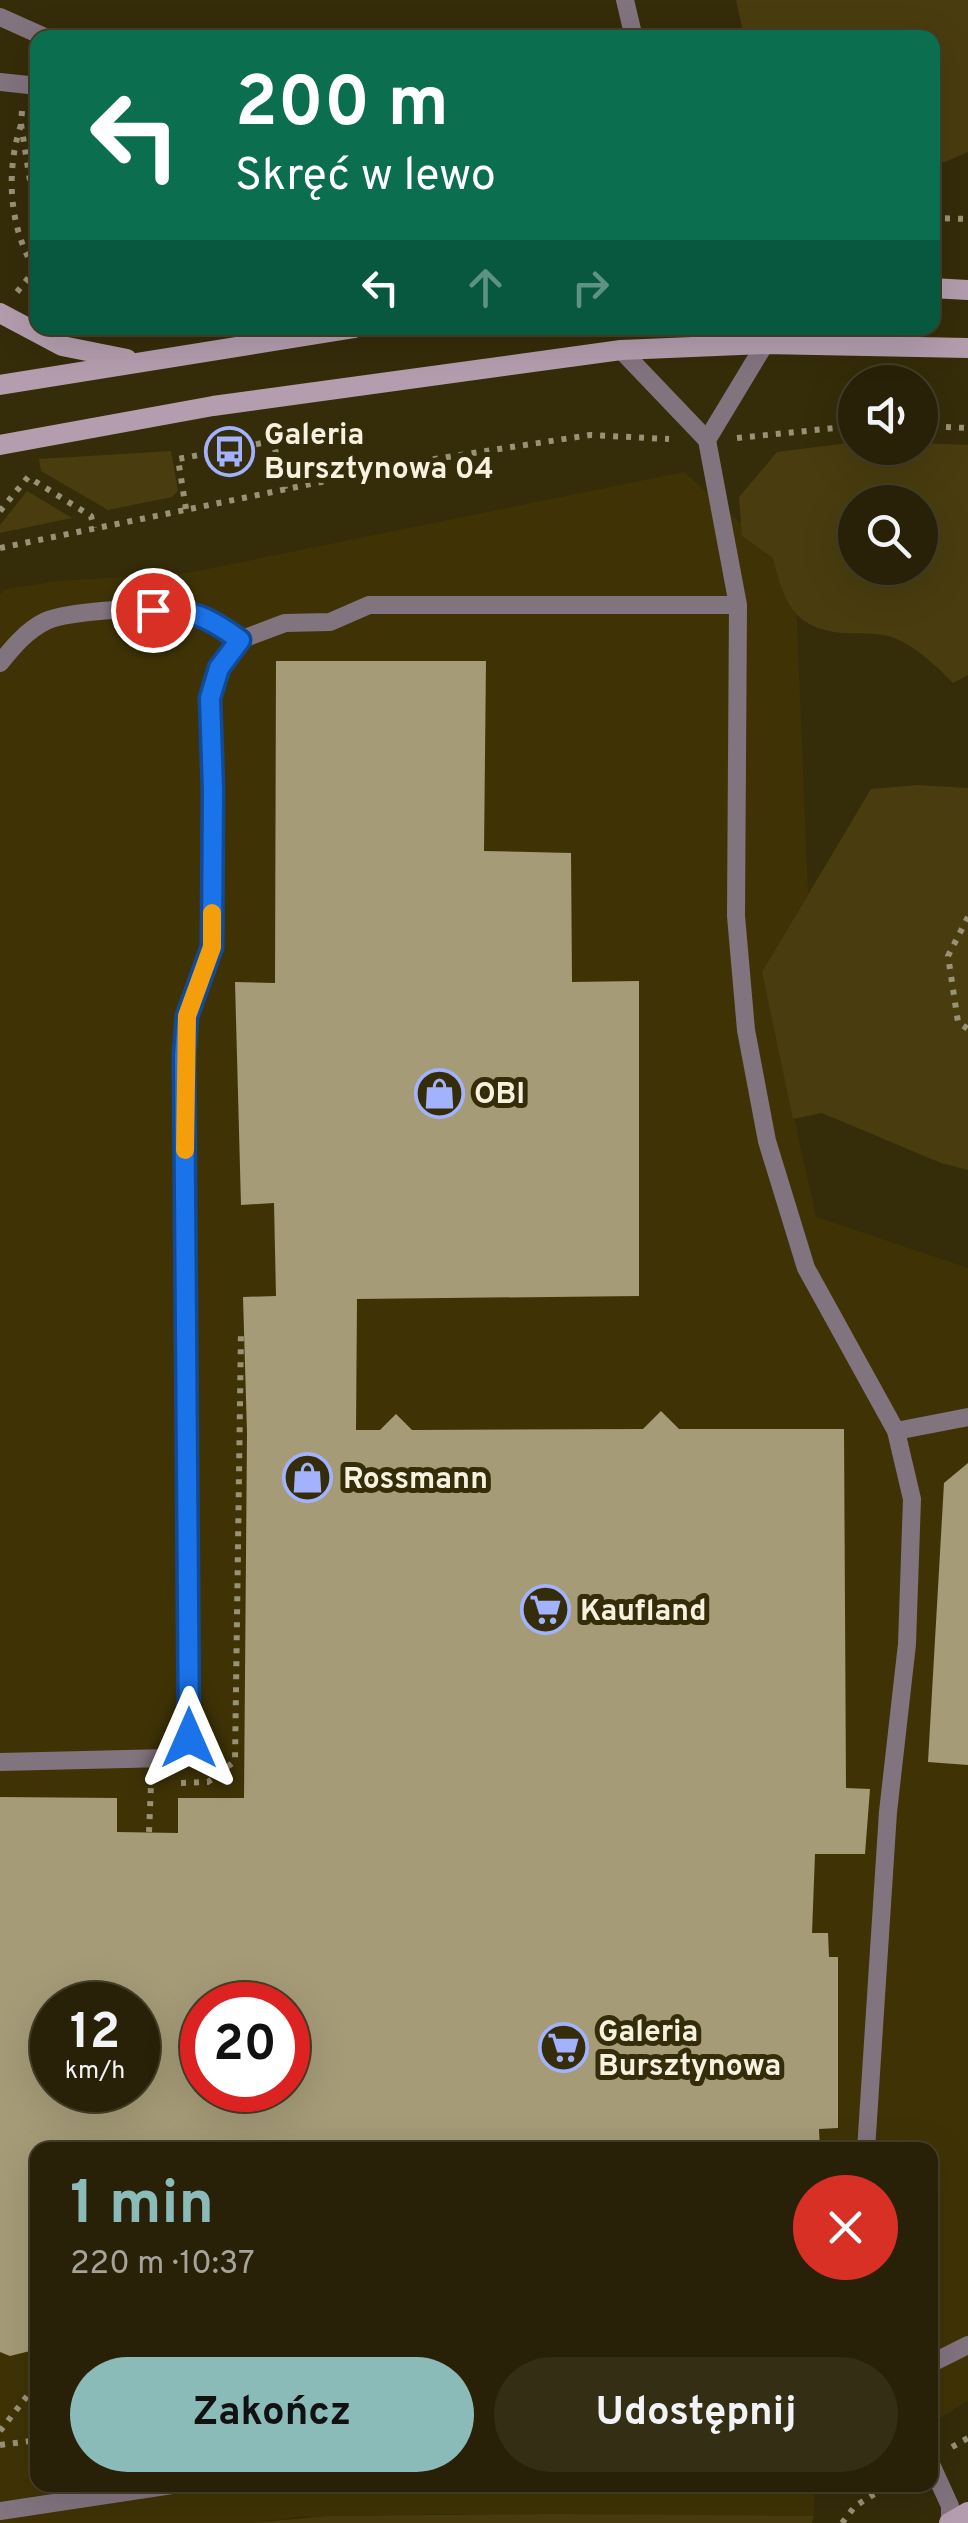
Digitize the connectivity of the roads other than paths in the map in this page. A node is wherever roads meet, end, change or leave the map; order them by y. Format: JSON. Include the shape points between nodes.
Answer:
{"nodes":[{"id":1,"x":624,"y":0,"type":"edge"},
{"id":2,"x":0,"y":17,"type":"edge"},
{"id":3,"x":30,"y":30,"type":"edge"},
{"id":4,"x":632,"y":30,"type":"edge"},
{"id":5,"x":0,"y":82,"type":"edge"},
{"id":6,"x":30,"y":85,"type":"edge"},
{"id":7,"x":940,"y":288,"type":"edge"},
{"id":8,"x":968,"y":290,"type":"edge"},
{"id":9,"x":5,"y":306,"type":"edge"},
{"id":10,"x":30,"y":324,"type":"edge"},
{"id":11,"x":46,"y":335,"type":"edge"},
{"id":12,"x":311,"y":335,"type":"edge"},
{"id":13,"x":764,"y":344,"type":"junction"},
{"id":14,"x":968,"y":348,"type":"edge"},
{"id":15,"x":622,"y":350,"type":"junction"},
{"id":16,"x":139,"y":362,"type":"junction"},
{"id":17,"x":0,"y":386,"type":"edge"},
{"id":18,"x":707,"y":440,"type":"junction"},
{"id":19,"x":0,"y":446,"type":"edge"},
{"id":20,"x":738,"y":605,"type":"junction"},
{"id":21,"x":240,"y":640,"type":"junction"},
{"id":22,"x":0,"y":663,"type":"edge"},
{"id":23,"x":968,"y":1417,"type":"edge"},
{"id":24,"x":896,"y":1432,"type":"junction"},
{"id":25,"x":0,"y":1762,"type":"edge"},
{"id":26,"x":867,"y":2142,"type":"edge"},
{"id":27,"x":968,"y":2345,"type":"edge"},
{"id":28,"x":938,"y":2360,"type":"edge"},
{"id":29,"x":938,"y":2480,"type":"edge"},
{"id":30,"x":126,"y":2492,"type":"edge"},
{"id":31,"x":0,"y":2511,"type":"edge"},
{"id":32,"x":968,"y":2512,"type":"edge"},
{"id":33,"x":949,"y":2523,"type":"edge"}],
"edges":[{"from":1,"to":4,"type":"lane"},
{"from":2,"to":3,"type":"lane"},
{"from":5,"to":6,"type":"lane"},
{"from":7,"to":8,"type":"street"},
{"from":9,"to":10,"type":"street"},
{"from":11,"to":16,"type":"street","via":[[62,346]]},
{"from":12,"to":16,"type":"street"},
{"from":13,"to":14,"type":"street"},
{"from":13,"to":15,"type":"street"},
{"from":13,"to":18,"type":"lane"},
{"from":15,"to":18,"type":"lane"},
{"from":15,"to":19,"type":"street","via":[[213,406]]},
{"from":16,"to":17,"type":"street"},
{"from":18,"to":20,"type":"lane"},
{"from":20,"to":21,"type":"lane","via":[[368,605],[330,622],[285,623]]},
{"from":20,"to":24,"type":"lane","via":[[736,916],[746,1030],[767,1141],[806,1268]]},
{"from":21,"to":22,"type":"lane","via":[[185,610],[88,611],[47,620]]},
{"from":21,"to":25,"type":"lane","via":[[219,668],[210,698],[212,947],[187,1016],[184,1056],[189,1738],[184,1750],[168,1758]]},
{"from":23,"to":24,"type":"lane"},
{"from":24,"to":26,"type":"lane","via":[[912,1499],[907,1644],[888,1812]]},
{"from":27,"to":28,"type":"lane"},
{"from":29,"to":33,"type":"lane","via":[[950,2506]]},
{"from":30,"to":31,"type":"lane"},
{"from":32,"to":33,"type":"street"}]}
